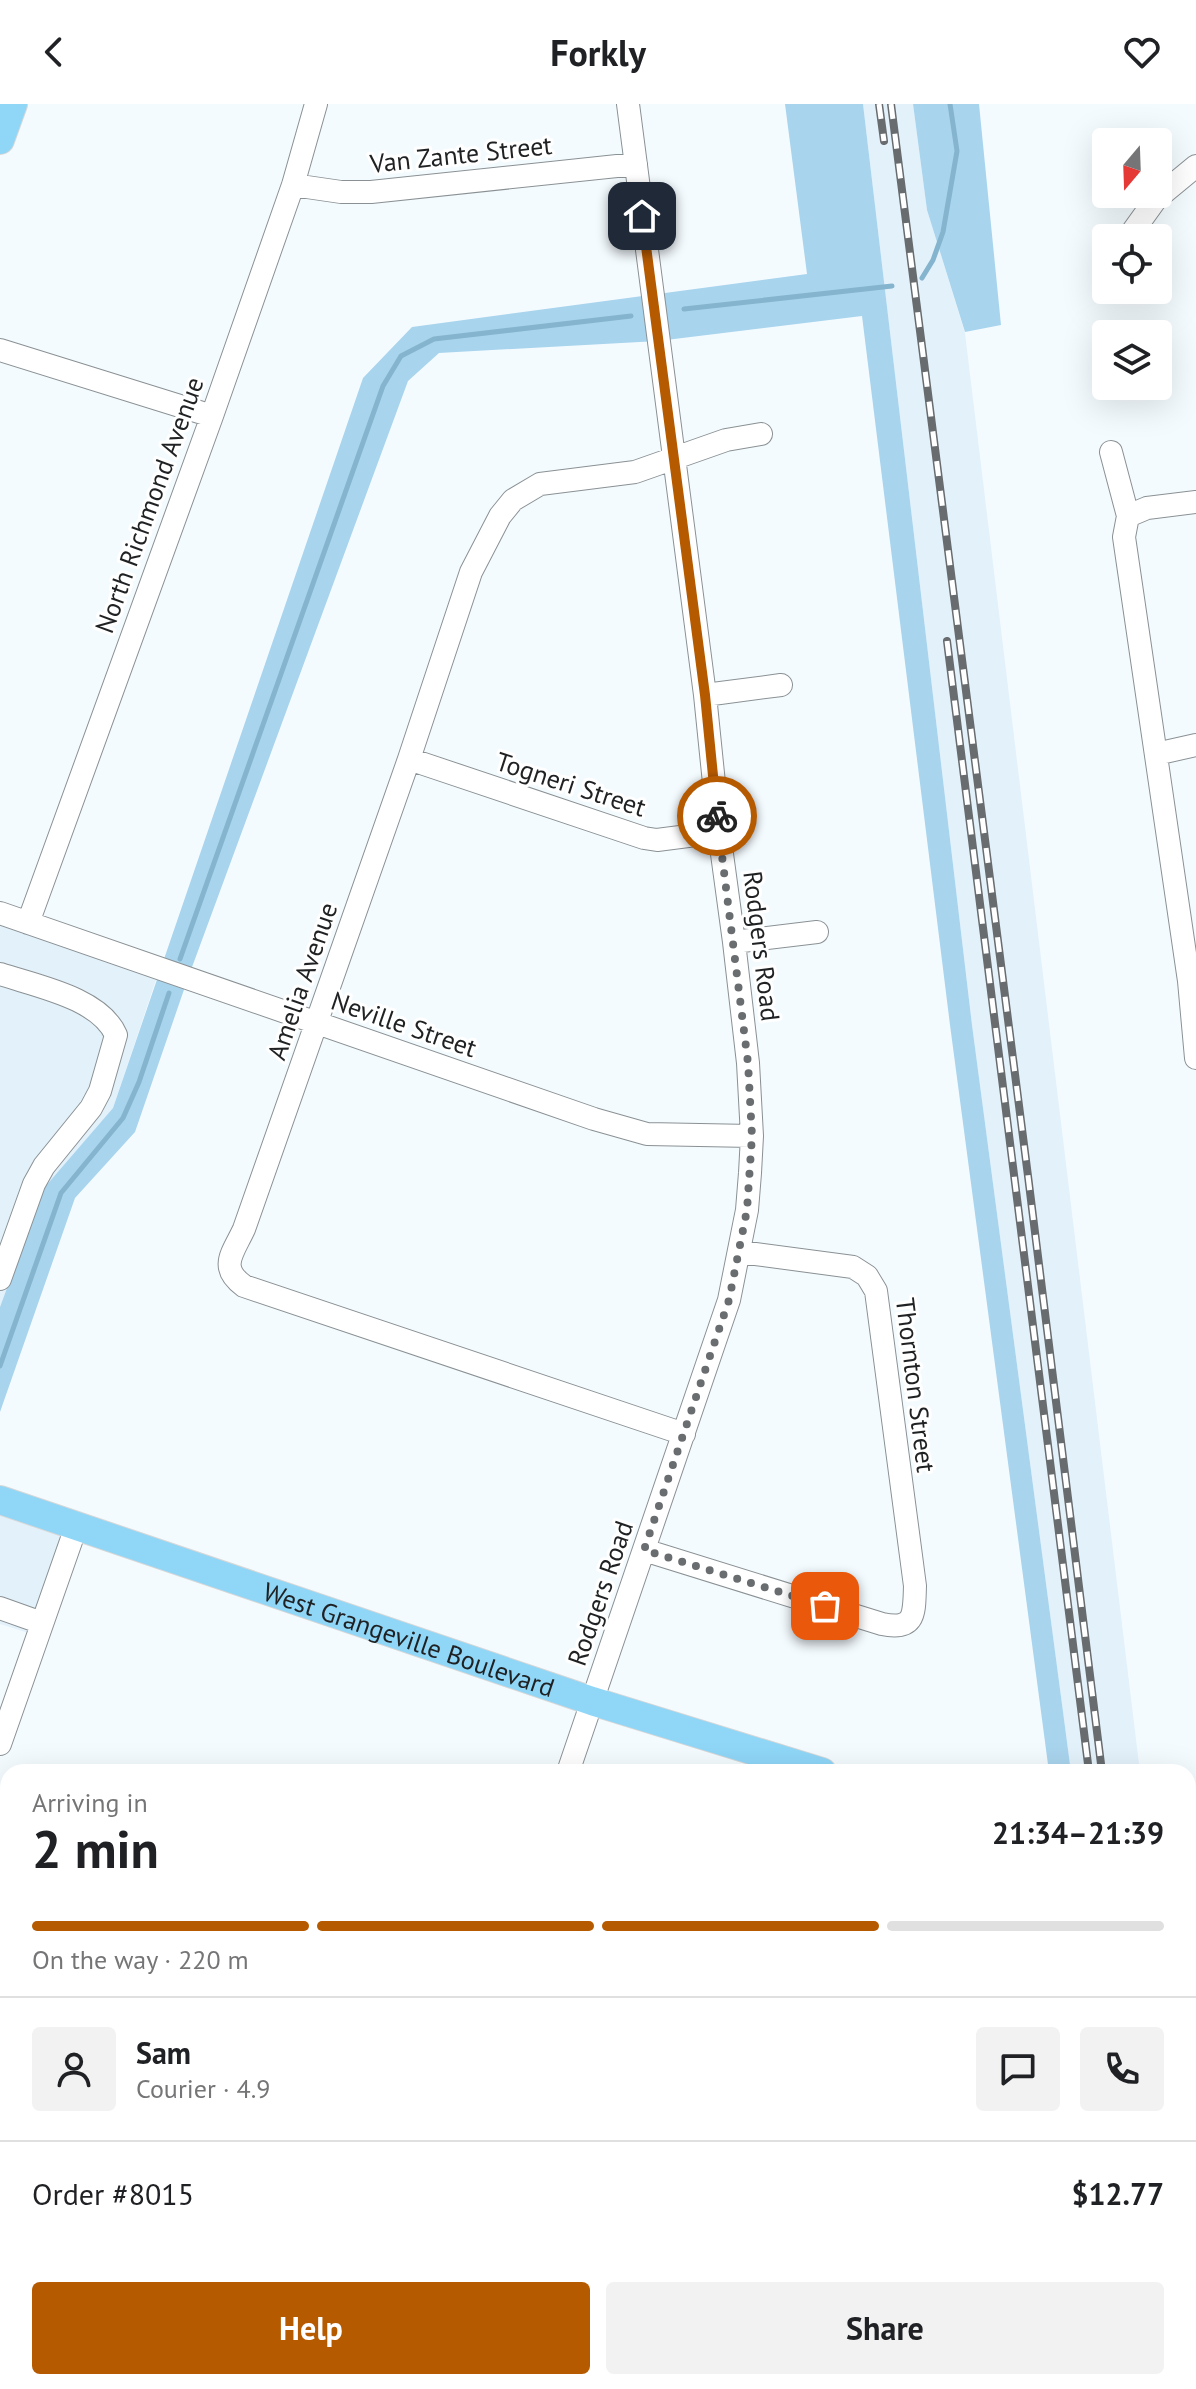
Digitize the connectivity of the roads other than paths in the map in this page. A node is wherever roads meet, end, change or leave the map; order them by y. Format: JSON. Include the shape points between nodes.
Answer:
{"nodes":[{"id":1,"x":13,"y":104,"type":"edge"},
{"id":2,"x":316,"y":104,"type":"edge"},
{"id":3,"x":628,"y":104,"type":"edge"},
{"id":4,"x":0,"y":140,"type":"edge"},
{"id":5,"x":636,"y":164,"type":"junction"},
{"id":6,"x":1196,"y":166,"type":"edge"},
{"id":7,"x":293,"y":185,"type":"junction"},
{"id":8,"x":1138,"y":224,"type":"edge"},
{"id":9,"x":0,"y":350,"type":"edge"},
{"id":10,"x":212,"y":416,"type":"junction"},
{"id":11,"x":761,"y":434,"type":"dead end"},
{"id":12,"x":1111,"y":452,"type":"dead end"},
{"id":13,"x":674,"y":460,"type":"junction"},
{"id":14,"x":1196,"y":502,"type":"edge"},
{"id":15,"x":1128,"y":516,"type":"junction"},
{"id":16,"x":781,"y":685,"type":"dead end"},
{"id":17,"x":705,"y":695,"type":"junction"},
{"id":18,"x":1196,"y":745,"type":"edge"},
{"id":19,"x":1156,"y":754,"type":"junction"},
{"id":20,"x":409,"y":759,"type":"junction"},
{"id":21,"x":719,"y":832,"type":"junction"},
{"id":22,"x":0,"y":913,"type":"edge"},
{"id":23,"x":28,"y":923,"type":"junction"},
{"id":24,"x":817,"y":932,"type":"dead end"},
{"id":25,"x":734,"y":942,"type":"junction"},
{"id":26,"x":0,"y":974,"type":"edge"},
{"id":27,"x":1192,"y":981,"type":"edge"},
{"id":28,"x":316,"y":1023,"type":"junction"},
{"id":29,"x":1196,"y":1058,"type":"edge"},
{"id":30,"x":752,"y":1136,"type":"junction"},
{"id":31,"x":740,"y":1252,"type":"junction"},
{"id":32,"x":0,"y":1279,"type":"edge"},
{"id":33,"x":684,"y":1434,"type":"junction"},
{"id":34,"x":0,"y":1500,"type":"edge"},
{"id":35,"x":76,"y":1527,"type":"junction"},
{"id":36,"x":644,"y":1550,"type":"junction"},
{"id":37,"x":0,"y":1608,"type":"edge"},
{"id":38,"x":42,"y":1623,"type":"junction"},
{"id":39,"x":592,"y":1701,"type":"junction"},
{"id":40,"x":0,"y":1744,"type":"edge"},
{"id":41,"x":571,"y":1764,"type":"edge"},
{"id":42,"x":796,"y":1764,"type":"edge"}],
"edges":[{"from":1,"to":4,"type":"main road"},
{"from":2,"to":7,"type":"street","name":"North Richmond Avenue"},
{"from":3,"to":5,"type":"street","name":"Rodgers Road"},
{"from":5,"to":7,"type":"street","name":"Van Zante Street","via":[[371,192]]},
{"from":5,"to":13,"type":"street","name":"Rodgers Road"},
{"from":6,"to":8,"type":"street","via":[[1156,199]]},
{"from":7,"to":10,"type":"street","name":"North Richmond Avenue"},
{"from":9,"to":10,"type":"street"},
{"from":10,"to":23,"type":"street","name":"North Richmond Avenue"},
{"from":11,"to":13,"type":"street","name":"Amelia Avenue","via":[[726,440]]},
{"from":12,"to":15,"type":"street"},
{"from":13,"to":17,"type":"street","name":"Rodgers Road"},
{"from":13,"to":20,"type":"street","name":"Amelia Avenue","via":[[635,472],[540,484],[513,500],[471,572]]},
{"from":14,"to":15,"type":"street","via":[[1147,508]]},
{"from":15,"to":19,"type":"street","via":[[1124,537]]},
{"from":16,"to":17,"type":"street"},
{"from":17,"to":21,"type":"street","name":"Rodgers Road"},
{"from":18,"to":19,"type":"street"},
{"from":19,"to":27,"type":"street"},
{"from":20,"to":21,"type":"street","name":"Togneri Street","via":[[644,838]]},
{"from":20,"to":28,"type":"street","name":"Amelia Avenue"},
{"from":21,"to":25,"type":"street","name":"Rodgers Road"},
{"from":22,"to":23,"type":"street","name":"Neville Street"},
{"from":23,"to":28,"type":"street","name":"Neville Street"},
{"from":24,"to":25,"type":"street"},
{"from":25,"to":30,"type":"street","name":"Rodgers Road"},
{"from":26,"to":32,"type":"street","via":[[81,1001],[112,1024],[116,1035],[91,1108],[34,1184]]},
{"from":27,"to":29,"type":"street"},
{"from":28,"to":30,"type":"street","name":"Neville Street","via":[[647,1134]]},
{"from":28,"to":33,"type":"street","name":"Amelia Avenue","via":[[230,1260],[233,1278]]},
{"from":30,"to":31,"type":"street","name":"Rodgers Road"},
{"from":31,"to":33,"type":"street","name":"Rodgers Road"},
{"from":31,"to":36,"type":"street","name":"Thornton Street","via":[[853,1267],[876,1291],[914,1610],[907,1624],[899,1627]]},
{"from":33,"to":36,"type":"street","name":"Rodgers Road"},
{"from":34,"to":35,"type":"main road","name":"West Grangeville Boulevard"},
{"from":35,"to":38,"type":"street"},
{"from":35,"to":39,"type":"main road","name":"West Grangeville Boulevard"},
{"from":36,"to":39,"type":"street","name":"Rodgers Road"},
{"from":37,"to":38,"type":"street"},
{"from":38,"to":40,"type":"street"},
{"from":39,"to":41,"type":"street","name":"Rodgers Road"},
{"from":39,"to":42,"type":"main road","name":"West Grangeville Boulevard"}]}
